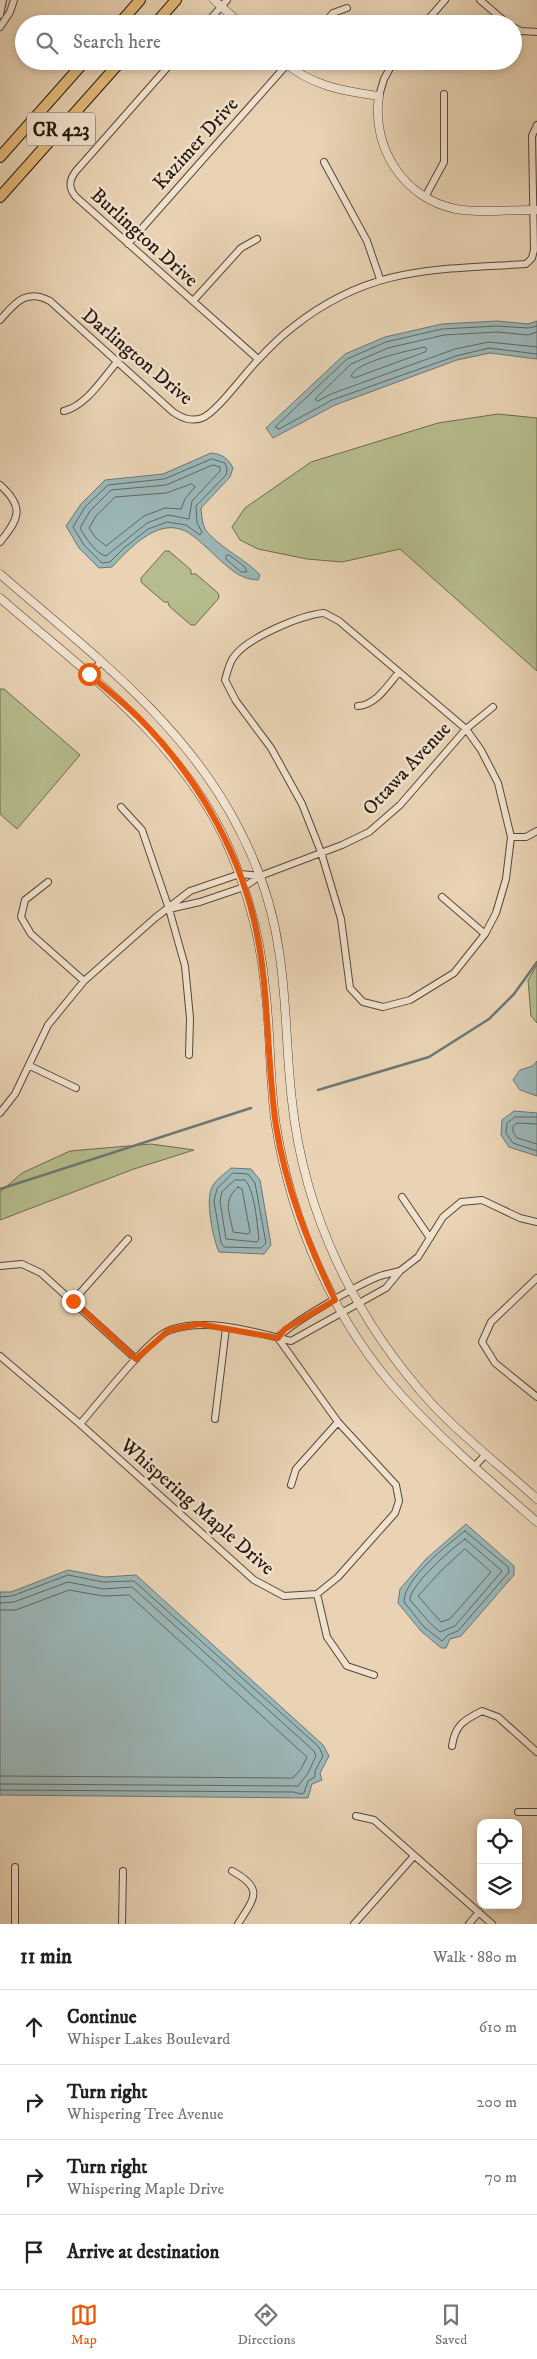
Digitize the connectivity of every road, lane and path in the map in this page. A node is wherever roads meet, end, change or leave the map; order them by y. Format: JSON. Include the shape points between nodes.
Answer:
{"nodes":[{"id":1,"x":3,"y":0,"type":"edge"},
{"id":2,"x":14,"y":0,"type":"edge"},
{"id":3,"x":140,"y":0,"type":"edge"},
{"id":4,"x":176,"y":0,"type":"edge"},
{"id":5,"x":214,"y":0,"type":"edge"},
{"id":6,"x":228,"y":0,"type":"edge"},
{"id":7,"x":445,"y":0,"type":"edge"},
{"id":8,"x":480,"y":0,"type":"edge"},
{"id":9,"x":222,"y":7,"type":"junction"},
{"id":10,"x":347,"y":8,"type":"dead end"},
{"id":11,"x":0,"y":15,"type":"edge"},
{"id":12,"x":127,"y":15,"type":"edge"},
{"id":13,"x":163,"y":15,"type":"edge"},
{"id":14,"x":214,"y":15,"type":"edge"},
{"id":15,"x":231,"y":15,"type":"edge"},
{"id":16,"x":331,"y":15,"type":"edge"},
{"id":17,"x":432,"y":15,"type":"edge"},
{"id":18,"x":498,"y":15,"type":"edge"},
{"id":19,"x":0,"y":27,"type":"edge"},
{"id":20,"x":522,"y":31,"type":"edge"},
{"id":21,"x":537,"y":32,"type":"edge"},
{"id":22,"x":78,"y":70,"type":"edge"},
{"id":23,"x":113,"y":70,"type":"edge"},
{"id":24,"x":165,"y":70,"type":"edge"},
{"id":25,"x":280,"y":70,"type":"edge"},
{"id":26,"x":296,"y":70,"type":"edge"},
{"id":27,"x":389,"y":70,"type":"edge"},
{"id":28,"x":444,"y":94,"type":"dead end"},
{"id":29,"x":379,"y":96,"type":"junction"},
{"id":30,"x":537,"y":125,"type":"edge"},
{"id":31,"x":0,"y":157,"type":"edge"},
{"id":32,"x":324,"y":162,"type":"dead end"},
{"id":33,"x":0,"y":197,"type":"edge"},
{"id":34,"x":425,"y":197,"type":"junction"},
{"id":35,"x":536,"y":210,"type":"edge"},
{"id":36,"x":257,"y":239,"type":"dead end"},
{"id":37,"x":128,"y":244,"type":"junction"},
{"id":38,"x":380,"y":280,"type":"junction"},
{"id":39,"x":193,"y":301,"type":"junction"},
{"id":40,"x":0,"y":320,"type":"edge"},
{"id":41,"x":258,"y":359,"type":"junction"},
{"id":42,"x":117,"y":362,"type":"junction"},
{"id":43,"x":64,"y":412,"type":"dead end"},
{"id":44,"x":0,"y":485,"type":"edge"},
{"id":45,"x":0,"y":542,"type":"edge"},
{"id":46,"x":0,"y":574,"type":"edge"},
{"id":47,"x":0,"y":598,"type":"edge"},
{"id":48,"x":101,"y":662,"type":"junction"},
{"id":49,"x":399,"y":672,"type":"junction"},
{"id":50,"x":89,"y":674,"type":"junction"},
{"id":51,"x":358,"y":706,"type":"dead end"},
{"id":52,"x":493,"y":707,"type":"dead end"},
{"id":53,"x":466,"y":729,"type":"junction"},
{"id":54,"x":120,"y":807,"type":"dead end"},
{"id":55,"x":537,"y":831,"type":"edge"},
{"id":56,"x":511,"y":837,"type":"junction"},
{"id":57,"x":321,"y":852,"type":"junction"},
{"id":58,"x":240,"y":874,"type":"junction"},
{"id":59,"x":260,"y":876,"type":"junction"},
{"id":60,"x":48,"y":882,"type":"dead end"},
{"id":61,"x":244,"y":887,"type":"junction"},
{"id":62,"x":442,"y":897,"type":"dead end"},
{"id":63,"x":169,"y":908,"type":"junction"},
{"id":64,"x":485,"y":934,"type":"junction"},
{"id":65,"x":84,"y":981,"type":"junction"},
{"id":66,"x":189,"y":1055,"type":"dead end"},
{"id":67,"x":30,"y":1066,"type":"junction"},
{"id":68,"x":76,"y":1088,"type":"dead end"},
{"id":69,"x":0,"y":1113,"type":"edge"},
{"id":70,"x":402,"y":1197,"type":"dead end"},
{"id":71,"x":537,"y":1222,"type":"edge"},
{"id":72,"x":430,"y":1238,"type":"junction"},
{"id":73,"x":128,"y":1239,"type":"dead end"},
{"id":74,"x":0,"y":1266,"type":"edge"},
{"id":75,"x":400,"y":1271,"type":"junction"},
{"id":76,"x":537,"y":1278,"type":"edge"},
{"id":77,"x":351,"y":1291,"type":"junction"},
{"id":78,"x":335,"y":1300,"type":"junction"},
{"id":79,"x":73,"y":1301,"type":"junction"},
{"id":80,"x":358,"y":1304,"type":"junction"},
{"id":81,"x":342,"y":1312,"type":"junction"},
{"id":82,"x":226,"y":1328,"type":"junction"},
{"id":83,"x":278,"y":1338,"type":"junction"},
{"id":84,"x":0,"y":1356,"type":"edge"},
{"id":85,"x":136,"y":1359,"type":"junction"},
{"id":86,"x":537,"y":1397,"type":"edge"},
{"id":87,"x":215,"y":1419,"type":"dead end"},
{"id":88,"x":338,"y":1422,"type":"junction"},
{"id":89,"x":80,"y":1424,"type":"junction"},
{"id":90,"x":486,"y":1454,"type":"junction"},
{"id":91,"x":474,"y":1467,"type":"junction"},
{"id":92,"x":291,"y":1485,"type":"dead end"},
{"id":93,"x":537,"y":1499,"type":"edge"},
{"id":94,"x":537,"y":1522,"type":"edge"},
{"id":95,"x":317,"y":1594,"type":"junction"},
{"id":96,"x":374,"y":1675,"type":"dead end"},
{"id":97,"x":452,"y":1746,"type":"dead end"},
{"id":98,"x":537,"y":1752,"type":"edge"},
{"id":99,"x":518,"y":1812,"type":"dead end"},
{"id":100,"x":537,"y":1812,"type":"edge"},
{"id":101,"x":356,"y":1816,"type":"dead end"},
{"id":102,"x":414,"y":1856,"type":"junction"},
{"id":103,"x":15,"y":1867,"type":"dead end"},
{"id":104,"x":123,"y":1872,"type":"dead end"},
{"id":105,"x":232,"y":1872,"type":"dead end"},
{"id":106,"x":479,"y":1912,"type":"junction"},
{"id":107,"x":15,"y":1924,"type":"edge"},
{"id":108,"x":122,"y":1924,"type":"edge"},
{"id":109,"x":238,"y":1924,"type":"edge"},
{"id":110,"x":354,"y":1924,"type":"edge"},
{"id":111,"x":469,"y":1924,"type":"edge"},
{"id":112,"x":492,"y":1924,"type":"edge"}],
"edges":[{"from":1,"to":11,"type":"street"},
{"from":2,"to":19,"type":"street"},
{"from":3,"to":12,"type":"highway"},
{"from":4,"to":13,"type":"highway"},
{"from":5,"to":9,"type":"street"},
{"from":6,"to":9,"type":"street"},
{"from":7,"to":17,"type":"street"},
{"from":8,"to":18,"type":"street"},
{"from":9,"to":14,"type":"street"},
{"from":9,"to":15,"type":"street"},
{"from":10,"to":16,"type":"street"},
{"from":20,"to":21,"type":"street"},
{"from":22,"to":31,"type":"highway","number":"CR 423"},
{"from":23,"to":33,"type":"highway","number":"CR 423"},
{"from":24,"to":37,"type":"street","name":"Burlington Drive","via":[[70,181],[71,191],[76,197]]},
{"from":25,"to":37,"type":"street","name":"Kazimer Drive"},
{"from":26,"to":29,"type":"street","via":[[325,86]]},
{"from":27,"to":29,"type":"street"},
{"from":28,"to":34,"type":"street","via":[[444,162]]},
{"from":29,"to":34,"type":"street","via":[[378,118],[384,148],[402,177]]},
{"from":30,"to":35,"type":"street","name":"Darlington Drive","via":[[532,136]]},
{"from":32,"to":38,"type":"street","via":[[367,241]]},
{"from":34,"to":35,"type":"street","via":[[449,208],[469,211]]},
{"from":35,"to":38,"type":"street","name":"Darlington Drive","via":[[534,250],[526,264],[414,272]]},
{"from":36,"to":39,"type":"street","via":[[241,248]]},
{"from":37,"to":39,"type":"street","name":"Burlington Drive"},
{"from":38,"to":41,"type":"street","name":"Darlington Drive","via":[[315,310]]},
{"from":39,"to":41,"type":"street","name":"Burlington Drive"},
{"from":40,"to":42,"type":"street","name":"Darlington Drive","via":[[25,296],[40,296],[50,301]]},
{"from":41,"to":42,"type":"street","name":"Darlington Drive","via":[[210,413],[194,420],[173,412]]},
{"from":42,"to":43,"type":"street","via":[[83,400]]},
{"from":44,"to":45,"type":"street","via":[[18,506],[16,521]]},
{"from":46,"to":48,"type":"street"},
{"from":47,"to":50,"type":"street"},
{"from":48,"to":50,"type":"street"},
{"from":48,"to":59,"type":"street","via":[[142,698],[186,745],[213,782],[240,829]]},
{"from":49,"to":51,"type":"street","via":[[374,700]]},
{"from":49,"to":53,"type":"street"},
{"from":49,"to":57,"type":"street","via":[[339,621],[324,613],[310,614],[248,642],[232,658],[225,680],[289,780]]},
{"from":50,"to":58,"type":"street","via":[[138,718],[180,764],[211,813]]},
{"from":52,"to":53,"type":"street","name":"Ottawa Avenue"},
{"from":53,"to":56,"type":"street","via":[[498,783]]},
{"from":53,"to":57,"type":"street","name":"Ottawa Avenue","via":[[400,805],[369,832],[342,846]]},
{"from":54,"to":63,"type":"street","via":[[142,830]]},
{"from":55,"to":56,"type":"street","via":[[526,837]]},
{"from":56,"to":64,"type":"street","via":[[506,879],[496,913]]},
{"from":57,"to":59,"type":"street","name":"Ottawa Avenue"},
{"from":57,"to":64,"type":"street","via":[[341,919],[350,988],[363,1002],[383,1007],[410,1000],[454,972]]},
{"from":58,"to":59,"type":"street","name":"Ottawa Avenue"},
{"from":58,"to":61,"type":"street"},
{"from":58,"to":63,"type":"street","name":"Ottawa Avenue","via":[[190,892]]},
{"from":59,"to":61,"type":"street","name":"Ottawa Avenue"},
{"from":59,"to":77,"type":"street","via":[[280,951],[292,1102],[300,1150],[312,1199]]},
{"from":60,"to":65,"type":"street","via":[[25,900],[21,917],[31,934]]},
{"from":61,"to":63,"type":"street","name":"Ottawa Avenue","via":[[200,902]]},
{"from":61,"to":78,"type":"street","via":[[261,952],[276,1126],[286,1174],[298,1215]]},
{"from":62,"to":64,"type":"street"},
{"from":63,"to":65,"type":"street","name":"Ottawa Avenue"},
{"from":63,"to":66,"type":"street","via":[[185,966],[190,1018]]},
{"from":65,"to":67,"type":"street","name":"Ottawa Avenue","via":[[48,1025]]},
{"from":67,"to":68,"type":"street"},
{"from":67,"to":69,"type":"street","name":"Ottawa Avenue"},
{"from":70,"to":72,"type":"street"},
{"from":71,"to":72,"type":"street","via":[[520,1218],[482,1200],[461,1202],[443,1217]]},
{"from":72,"to":75,"type":"street","via":[[418,1257]]},
{"from":73,"to":79,"type":"street"},
{"from":74,"to":79,"type":"street","via":[[22,1264],[41,1272]]},
{"from":75,"to":77,"type":"street","via":[[380,1276]]},
{"from":75,"to":80,"type":"street","via":[[386,1288]]},
{"from":76,"to":86,"type":"street","via":[[491,1322],[482,1342],[495,1363]]},
{"from":77,"to":78,"type":"street"},
{"from":77,"to":80,"type":"street"},
{"from":78,"to":81,"type":"street"},
{"from":78,"to":83,"type":"street","via":[[285,1329]]},
{"from":79,"to":85,"type":"street"},
{"from":80,"to":81,"type":"street"},
{"from":80,"to":90,"type":"street","via":[[409,1377],[436,1408]]},
{"from":81,"to":83,"type":"street","via":[[291,1341]]},
{"from":81,"to":91,"type":"street","via":[[372,1359],[400,1394]]},
{"from":82,"to":83,"type":"street"},
{"from":82,"to":85,"type":"street","via":[[199,1324],[169,1330]]},
{"from":82,"to":87,"type":"street"},
{"from":83,"to":88,"type":"street"},
{"from":84,"to":89,"type":"street","name":"Whispering Maple Drive"},
{"from":85,"to":89,"type":"street"},
{"from":88,"to":92,"type":"street","via":[[296,1470]]},
{"from":88,"to":95,"type":"street","via":[[396,1485],[399,1501],[395,1513],[338,1577]]},
{"from":89,"to":95,"type":"street","name":"Whispering Maple Drive","via":[[254,1580],[284,1596]]},
{"from":90,"to":91,"type":"street"},
{"from":90,"to":93,"type":"street"},
{"from":91,"to":94,"type":"street"},
{"from":95,"to":96,"type":"street","via":[[327,1637],[347,1666]]},
{"from":97,"to":98,"type":"street","via":[[453,1736],[463,1720],[482,1711],[498,1717]]},
{"from":99,"to":100,"type":"street"},
{"from":101,"to":102,"type":"street","via":[[374,1820]]},
{"from":102,"to":106,"type":"street"},
{"from":102,"to":110,"type":"street"},
{"from":103,"to":107,"type":"street"},
{"from":104,"to":108,"type":"street"},
{"from":105,"to":109,"type":"street","via":[[247,1880],[254,1891],[254,1898]]},
{"from":106,"to":111,"type":"street"},
{"from":106,"to":112,"type":"street"}]}
